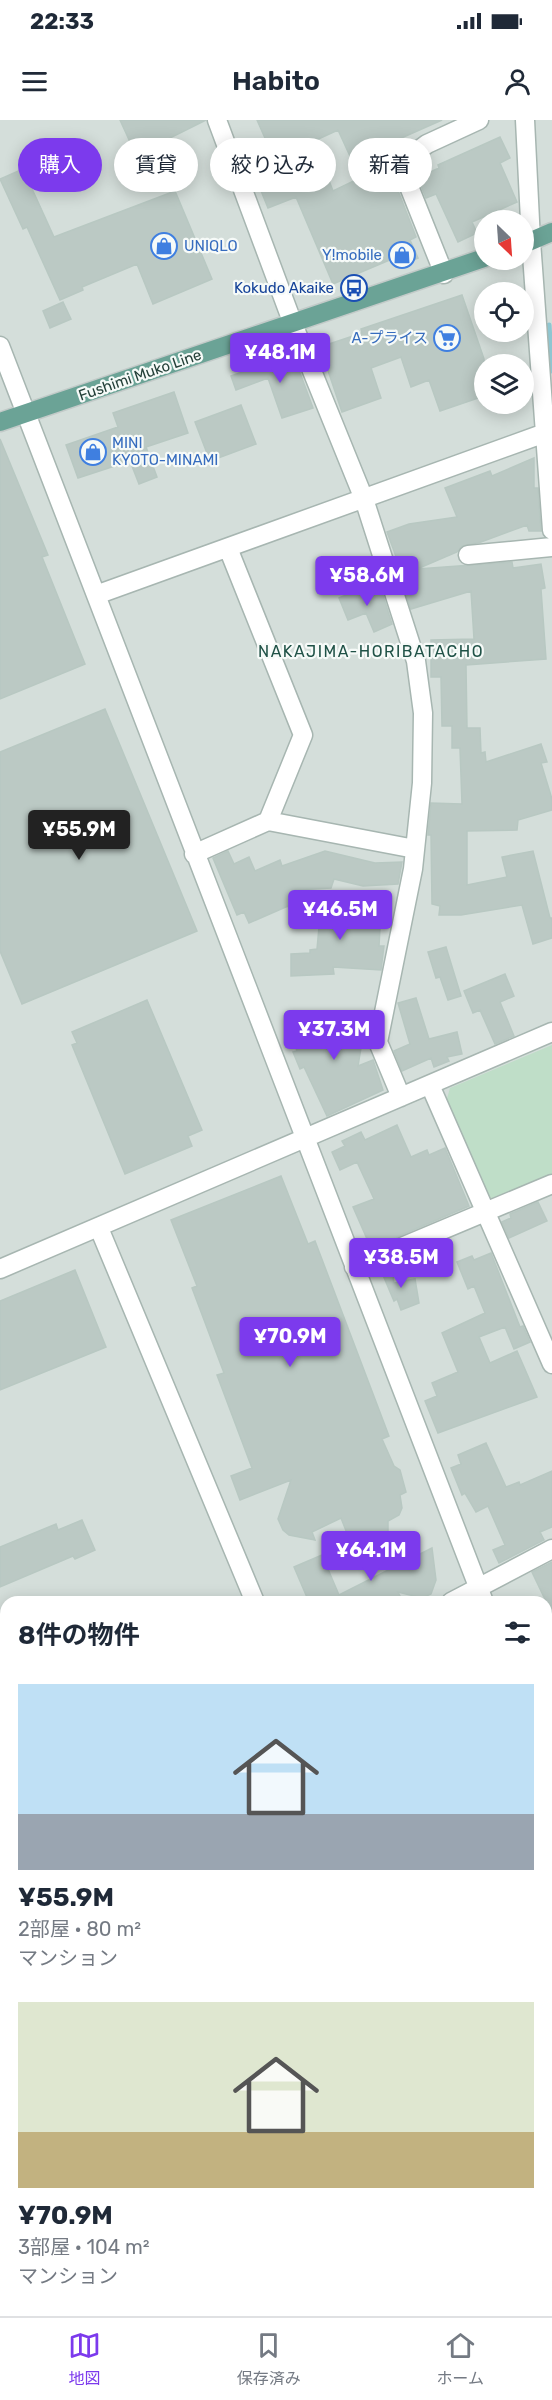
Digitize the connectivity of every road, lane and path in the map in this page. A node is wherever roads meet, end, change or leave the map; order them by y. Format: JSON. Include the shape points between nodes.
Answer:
{"nodes":[{"id":1,"x":217,"y":120,"type":"edge"},
{"id":2,"x":479,"y":120,"type":"edge"},
{"id":3,"x":525,"y":120,"type":"edge"},
{"id":4,"x":526,"y":210,"type":"edge"},
{"id":5,"x":552,"y":232,"type":"edge"},
{"id":6,"x":534,"y":239,"type":"edge"},
{"id":7,"x":474,"y":262,"type":"edge"},
{"id":8,"x":530,"y":270,"type":"edge"},
{"id":9,"x":444,"y":274,"type":"junction"},
{"id":10,"x":293,"y":324,"type":"junction"},
{"id":11,"x":0,"y":346,"type":"edge"},
{"id":12,"x":26,"y":414,"type":"junction"},
{"id":13,"x":0,"y":422,"type":"edge"},
{"id":14,"x":545,"y":434,"type":"junction"},
{"id":15,"x":364,"y":499,"type":"junction"},
{"id":16,"x":552,"y":530,"type":"edge"},
{"id":17,"x":552,"y":547,"type":"edge"},
{"id":18,"x":228,"y":548,"type":"junction"},
{"id":19,"x":468,"y":555,"type":"dead end"},
{"id":20,"x":96,"y":595,"type":"junction"},
{"id":21,"x":268,"y":821,"type":"junction"},
{"id":22,"x":415,"y":849,"type":"junction"},
{"id":23,"x":194,"y":854,"type":"junction"},
{"id":24,"x":552,"y":1032,"type":"edge"},
{"id":25,"x":430,"y":1084,"type":"junction"},
{"id":26,"x":401,"y":1097,"type":"junction"},
{"id":27,"x":304,"y":1139,"type":"junction"},
{"id":28,"x":552,"y":1184,"type":"edge"},
{"id":29,"x":487,"y":1213,"type":"junction"},
{"id":30,"x":99,"y":1228,"type":"junction"},
{"id":31,"x":354,"y":1267,"type":"junction"},
{"id":32,"x":0,"y":1269,"type":"edge"},
{"id":33,"x":552,"y":1364,"type":"edge"},
{"id":34,"x":552,"y":1549,"type":"edge"},
{"id":35,"x":481,"y":1595,"type":"edge"},
{"id":36,"x":252,"y":1596,"type":"edge"}],
"edges":[{"from":1,"to":10,"type":"street"},
{"from":2,"to":9,"type":"street","via":[[427,144],[400,164]]},
{"from":3,"to":4,"type":"street"},
{"from":5,"to":6,"type":"main road"},
{"from":7,"to":9,"type":"main road","name":"Fushimi Muko Line"},
{"from":8,"to":14,"type":"street"},
{"from":9,"to":10,"type":"main road","name":"Fushimi Muko Line"},
{"from":10,"to":12,"type":"main road","name":"Fushimi Muko Line"},
{"from":10,"to":15,"type":"street"},
{"from":11,"to":12,"type":"street"},
{"from":12,"to":13,"type":"main road","name":"Fushimi Muko Line"},
{"from":12,"to":20,"type":"street"},
{"from":14,"to":15,"type":"street"},
{"from":14,"to":16,"type":"street"},
{"from":15,"to":18,"type":"street"},
{"from":15,"to":22,"type":"street","via":[[416,661],[423,713],[422,783]]},
{"from":17,"to":19,"type":"street"},
{"from":18,"to":20,"type":"street"},
{"from":18,"to":21,"type":"street","via":[[303,735]]},
{"from":20,"to":23,"type":"street"},
{"from":21,"to":22,"type":"street"},
{"from":21,"to":23,"type":"street"},
{"from":22,"to":26,"type":"street","via":[[378,1042]]},
{"from":23,"to":27,"type":"street"},
{"from":24,"to":25,"type":"street"},
{"from":25,"to":26,"type":"street"},
{"from":25,"to":29,"type":"street"},
{"from":26,"to":27,"type":"street"},
{"from":27,"to":30,"type":"street"},
{"from":27,"to":31,"type":"street"},
{"from":28,"to":29,"type":"street"},
{"from":29,"to":31,"type":"street"},
{"from":29,"to":33,"type":"street"},
{"from":30,"to":32,"type":"street"},
{"from":30,"to":36,"type":"street"},
{"from":31,"to":35,"type":"street"},
{"from":34,"to":35,"type":"street"}]}
